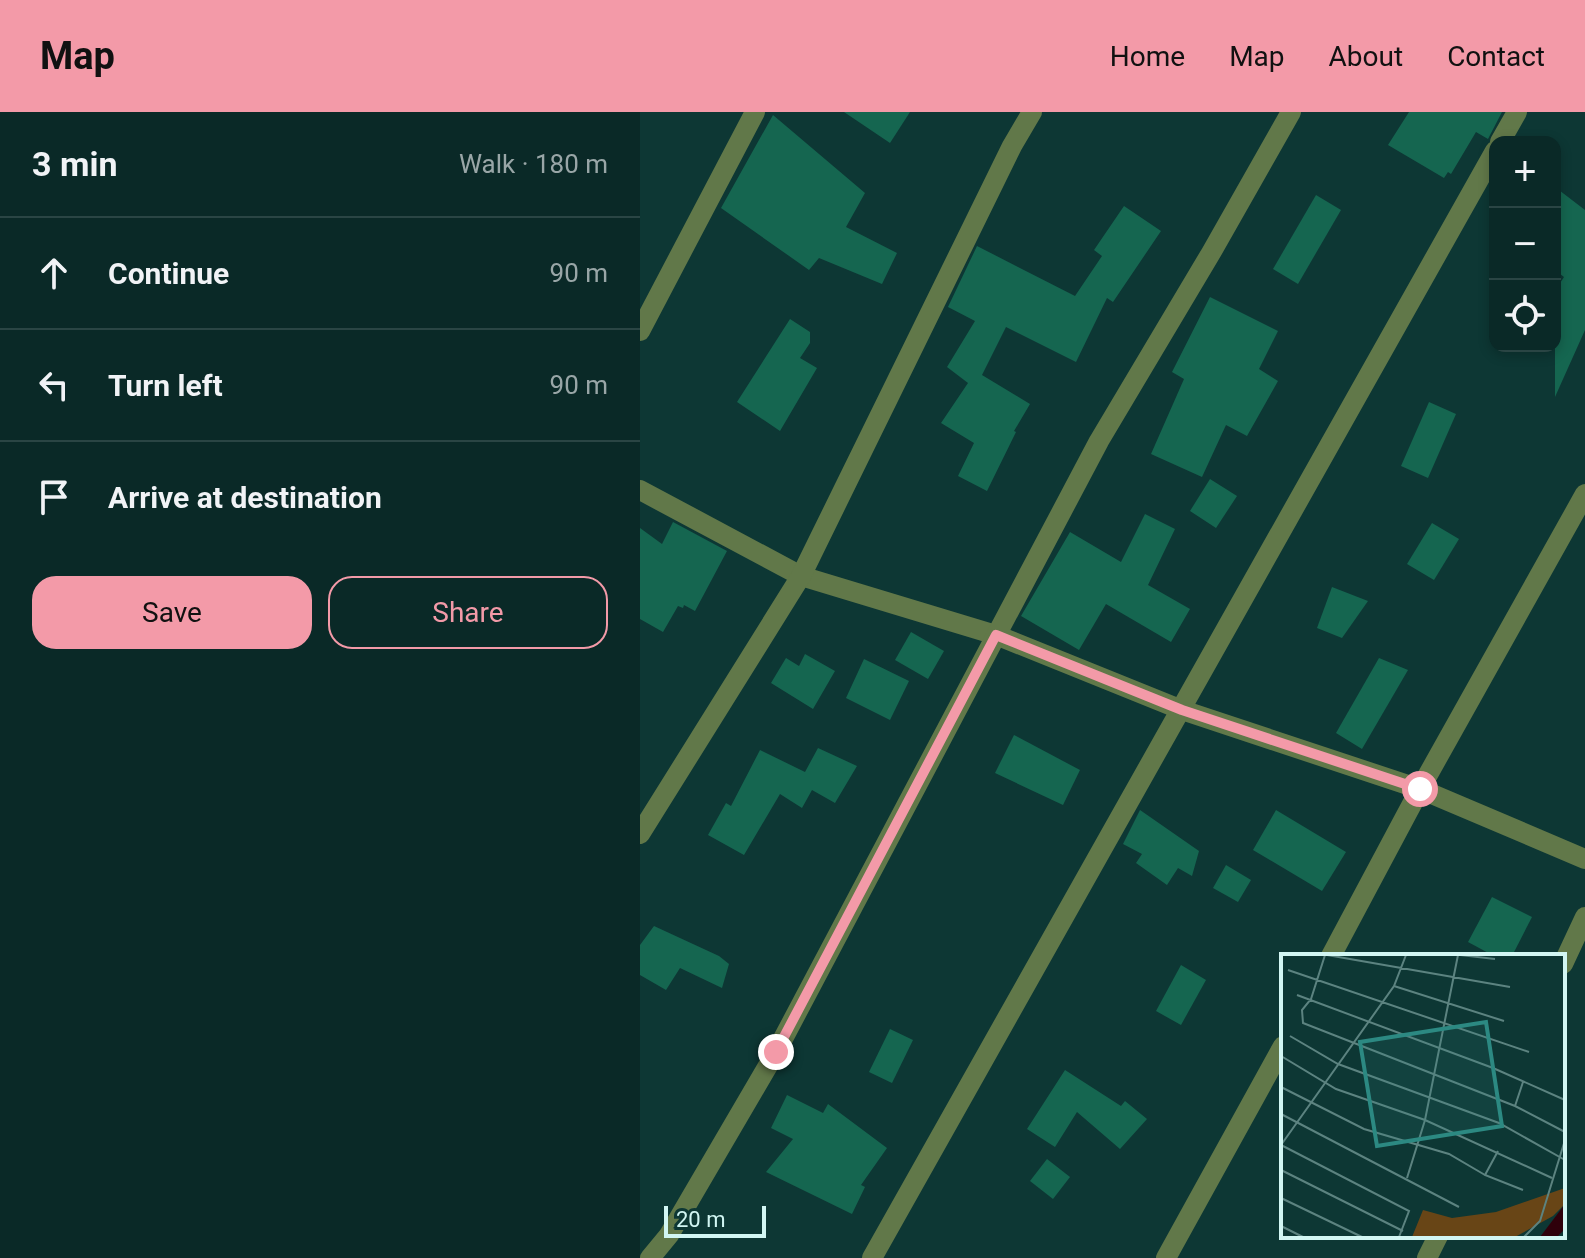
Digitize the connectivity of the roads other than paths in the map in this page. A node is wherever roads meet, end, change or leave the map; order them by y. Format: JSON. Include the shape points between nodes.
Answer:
{"nodes":[{"id":1,"x":755,"y":112,"type":"edge"},
{"id":2,"x":1032,"y":112,"type":"edge"},
{"id":3,"x":1291,"y":112,"type":"edge"},
{"id":4,"x":1517,"y":112,"type":"edge"},
{"id":5,"x":1503,"y":136,"type":"edge"},
{"id":6,"x":1489,"y":162,"type":"edge"},
{"id":7,"x":640,"y":331,"type":"edge"},
{"id":8,"x":640,"y":490,"type":"edge"},
{"id":9,"x":1585,"y":494,"type":"edge"},
{"id":10,"x":801,"y":576,"type":"junction"},
{"id":11,"x":996,"y":635,"type":"junction"},
{"id":12,"x":1182,"y":710,"type":"junction"},
{"id":13,"x":1420,"y":789,"type":"junction"},
{"id":14,"x":640,"y":834,"type":"edge"},
{"id":15,"x":1585,"y":859,"type":"edge"},
{"id":16,"x":1585,"y":917,"type":"edge"},
{"id":17,"x":1332,"y":954,"type":"edge"},
{"id":18,"x":1565,"y":960,"type":"edge"},
{"id":19,"x":1281,"y":1050,"type":"edge"},
{"id":20,"x":1437,"y":1238,"type":"edge"},
{"id":21,"x":650,"y":1258,"type":"edge"},
{"id":22,"x":872,"y":1258,"type":"edge"},
{"id":23,"x":1166,"y":1258,"type":"edge"},
{"id":24,"x":1427,"y":1258,"type":"edge"}],
"edges":[{"from":1,"to":7,"type":"street"},
{"from":2,"to":10,"type":"street"},
{"from":3,"to":11,"type":"street","via":[[1099,441]]},
{"from":4,"to":5,"type":"street"},
{"from":6,"to":12,"type":"street"},
{"from":8,"to":10,"type":"street"},
{"from":9,"to":13,"type":"street"},
{"from":10,"to":11,"type":"street"},
{"from":10,"to":14,"type":"street"},
{"from":11,"to":12,"type":"street"},
{"from":11,"to":21,"type":"street","via":[[776,1052],[669,1235]]},
{"from":12,"to":13,"type":"street"},
{"from":12,"to":22,"type":"street"},
{"from":13,"to":15,"type":"street"},
{"from":13,"to":17,"type":"street"},
{"from":16,"to":18,"type":"street"},
{"from":19,"to":23,"type":"street"},
{"from":20,"to":24,"type":"street"}]}
